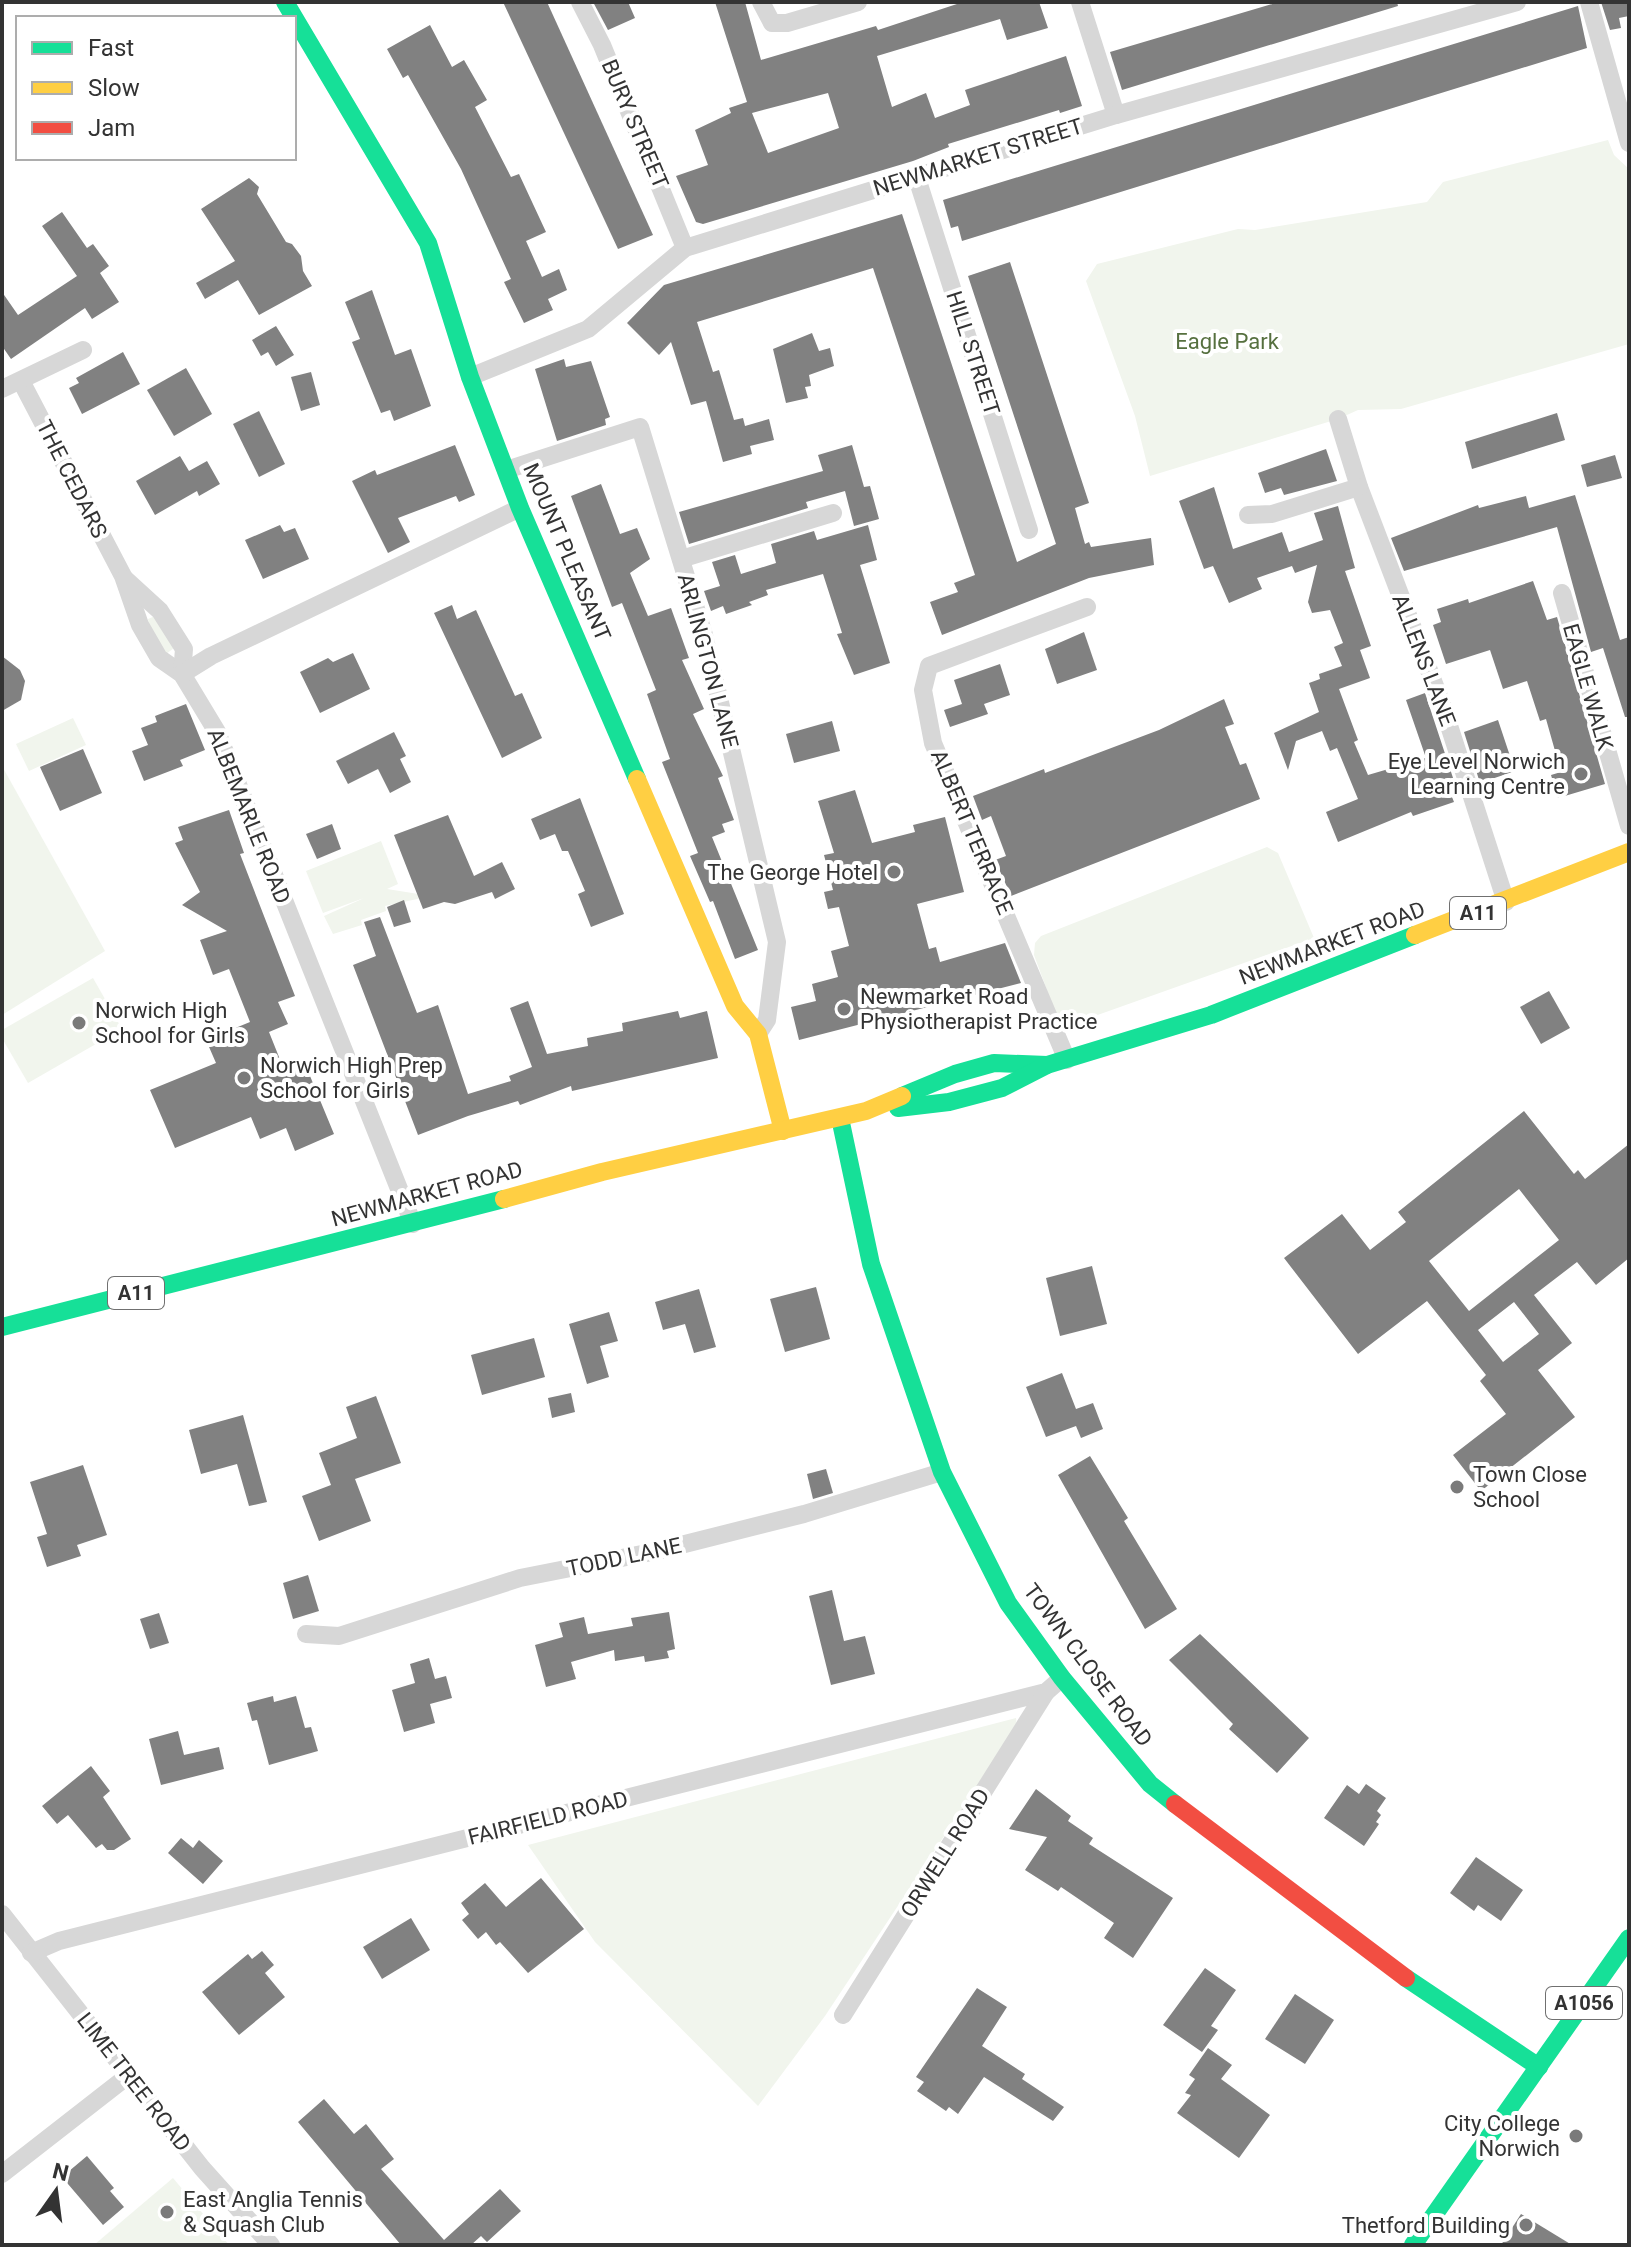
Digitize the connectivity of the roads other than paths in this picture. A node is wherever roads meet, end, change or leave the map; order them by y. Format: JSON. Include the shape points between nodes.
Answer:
{"nodes":[{"id":1,"x":580,"y":2,"type":"edge"},
{"id":2,"x":761,"y":2,"type":"edge"},
{"id":3,"x":858,"y":2,"type":"edge"},
{"id":4,"x":1080,"y":2,"type":"edge"},
{"id":5,"x":1517,"y":2,"type":"edge"},
{"id":6,"x":1589,"y":2,"type":"edge"},
{"id":7,"x":296,"y":21,"type":"edge"},
{"id":8,"x":1116,"y":115,"type":"junction"},
{"id":9,"x":1629,"y":143,"type":"edge"},
{"id":10,"x":916,"y":175,"type":"junction"},
{"id":11,"x":685,"y":248,"type":"junction"},
{"id":12,"x":83,"y":350,"type":"dead end"},
{"id":13,"x":470,"y":377,"type":"junction"},
{"id":14,"x":21,"y":381,"type":"junction"},
{"id":15,"x":2,"y":389,"type":"edge"},
{"id":16,"x":1338,"y":419,"type":"dead end"},
{"id":17,"x":506,"y":470,"type":"junction"},
{"id":18,"x":1359,"y":487,"type":"junction"},
{"id":19,"x":520,"y":508,"type":"junction"},
{"id":20,"x":833,"y":513,"type":"dead end"},
{"id":21,"x":1248,"y":515,"type":"dead end"},
{"id":22,"x":1029,"y":530,"type":"dead end"},
{"id":23,"x":681,"y":559,"type":"junction"},
{"id":24,"x":1562,"y":593,"type":"dead end"},
{"id":25,"x":1087,"y":607,"type":"dead end"},
{"id":26,"x":182,"y":674,"type":"junction"},
{"id":27,"x":1629,"y":826,"type":"edge"},
{"id":28,"x":1629,"y":852,"type":"edge"},
{"id":29,"x":1506,"y":902,"type":"junction"},
{"id":30,"x":758,"y":1034,"type":"junction"},
{"id":31,"x":1067,"y":1060,"type":"junction"},
{"id":32,"x":1047,"y":1065,"type":"junction"},
{"id":33,"x":866,"y":1111,"type":"junction"},
{"id":34,"x":840,"y":1118,"type":"junction"},
{"id":35,"x":783,"y":1131,"type":"junction"},
{"id":36,"x":413,"y":1224,"type":"junction"},
{"id":37,"x":2,"y":1327,"type":"edge"},
{"id":38,"x":942,"y":1472,"type":"junction"},
{"id":39,"x":306,"y":1634,"type":"dead end"},
{"id":40,"x":1062,"y":1678,"type":"junction"},
{"id":41,"x":1046,"y":1692,"type":"junction"},
{"id":42,"x":2,"y":1914,"type":"edge"},
{"id":43,"x":1629,"y":1938,"type":"edge"},
{"id":44,"x":31,"y":1953,"type":"junction"},
{"id":45,"x":843,"y":2015,"type":"dead end"},
{"id":46,"x":1539,"y":2067,"type":"junction"},
{"id":47,"x":129,"y":2075,"type":"junction"},
{"id":48,"x":2,"y":2174,"type":"edge"},
{"id":49,"x":271,"y":2245,"type":"edge"},
{"id":50,"x":1413,"y":2245,"type":"edge"}],
"edges":[{"from":1,"to":11,"type":"street","name":"BURY STREET"},
{"from":2,"to":3,"type":"street","via":[[772,23]]},
{"from":4,"to":8,"type":"street"},
{"from":5,"to":8,"type":"street","name":"NEWMARKET STREET"},
{"from":6,"to":9,"type":"street"},
{"from":7,"to":13,"type":"street","name":"MOUNT PLEASANT","via":[[428,243]]},
{"from":8,"to":10,"type":"street","name":"NEWMARKET STREET"},
{"from":10,"to":11,"type":"street","name":"NEWMARKET STREET"},
{"from":10,"to":22,"type":"street","name":"HILL STREET"},
{"from":11,"to":13,"type":"street","name":"NEWMARKET STREET","via":[[588,329]]},
{"from":12,"to":14,"type":"street"},
{"from":13,"to":17,"type":"street","name":"MOUNT PLEASANT"},
{"from":14,"to":15,"type":"street"},
{"from":14,"to":26,"type":"street","name":"THE CEDARS","via":[[123,576],[140,625],[159,658]]},
{"from":16,"to":18,"type":"street","name":"ALLENS LANE"},
{"from":17,"to":19,"type":"street","name":"MOUNT PLEASANT"},
{"from":17,"to":23,"type":"street","name":"ARLINGTON LANE","via":[[640,427]]},
{"from":18,"to":21,"type":"street","via":[[1272,514]]},
{"from":18,"to":29,"type":"street","name":"ALLENS LANE","via":[[1443,707]]},
{"from":19,"to":26,"type":"street"},
{"from":19,"to":30,"type":"street","name":"MOUNT PLEASANT","via":[[735,1006]]},
{"from":20,"to":23,"type":"street"},
{"from":23,"to":30,"type":"street","name":"ARLINGTON LANE","via":[[777,942],[767,1020]]},
{"from":24,"to":27,"type":"street","name":"EAGLE WALK"},
{"from":25,"to":31,"type":"street","name":"ALBERT TERRACE","via":[[929,666],[923,690],[933,743]]},
{"from":26,"to":36,"type":"street","name":"ALBEMARLE ROAD","via":[[217,732]]},
{"from":28,"to":29,"type":"street","name":"NEWMARKET ROAD","number":"A11"},
{"from":29,"to":31,"type":"street","name":"NEWMARKET ROAD","number":"A11","via":[[1211,1015]]},
{"from":30,"to":35,"type":"street","name":"MOUNT PLEASANT"},
{"from":31,"to":32,"type":"street","name":"NEWMARKET ROAD","number":"A11"},
{"from":32,"to":33,"type":"street","name":"NEWMARKET ROAD","number":"A11","via":[[1002,1088],[949,1102]]},
{"from":32,"to":33,"type":"street","name":"NEWMARKET ROAD","number":"A11","via":[[994,1063]]},
{"from":33,"to":34,"type":"street","name":"NEWMARKET ROAD","number":"A11"},
{"from":34,"to":35,"type":"street","name":"NEWMARKET ROAD","number":"A11"},
{"from":34,"to":38,"type":"street","name":"TOWN CLOSE ROAD","via":[[871,1264]]},
{"from":35,"to":36,"type":"street","name":"NEWMARKET ROAD","number":"A11","via":[[602,1172]]},
{"from":36,"to":37,"type":"street","name":"NEWMARKET ROAD","number":"A11"},
{"from":38,"to":39,"type":"street","name":"TODD LANE","via":[[672,1548],[520,1578],[339,1636]]},
{"from":38,"to":40,"type":"street","name":"TOWN CLOSE ROAD","via":[[1008,1603]]},
{"from":40,"to":41,"type":"street","name":"FAIRFIELD ROAD"},
{"from":40,"to":46,"type":"street","name":"TOWN CLOSE ROAD","via":[[1150,1784],[1373,1956]]},
{"from":41,"to":44,"type":"street","name":"FAIRFIELD ROAD","via":[[59,1941]]},
{"from":41,"to":45,"type":"street","name":"ORWELL ROAD"},
{"from":42,"to":44,"type":"street","name":"LIME TREE ROAD"},
{"from":43,"to":46,"type":"street","number":"A1056"},
{"from":44,"to":47,"type":"street","name":"LIME TREE ROAD"},
{"from":46,"to":50,"type":"street","number":"A1056"},
{"from":47,"to":48,"type":"street"},
{"from":47,"to":49,"type":"street","name":"LIME TREE ROAD"}]}
